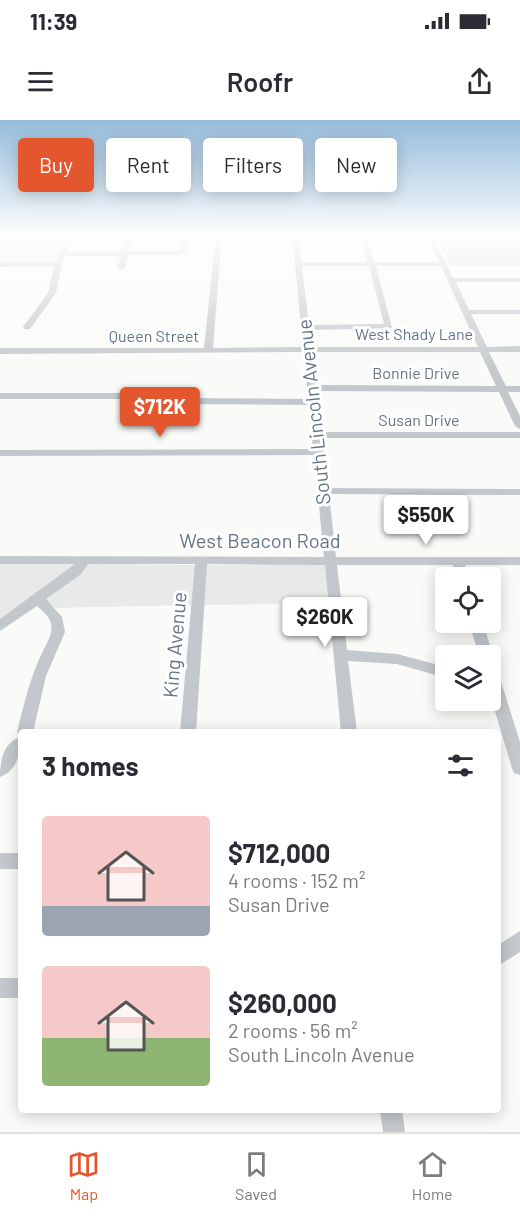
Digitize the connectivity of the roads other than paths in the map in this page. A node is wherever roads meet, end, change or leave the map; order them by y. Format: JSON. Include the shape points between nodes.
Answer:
{"nodes":[{"id":1,"x":54,"y":281,"type":"edge"},
{"id":2,"x":215,"y":281,"type":"edge"},
{"id":3,"x":300,"y":281,"type":"edge"},
{"id":4,"x":376,"y":281,"type":"edge"},
{"id":5,"x":452,"y":281,"type":"edge"},
{"id":6,"x":466,"y":312,"type":"junction"},
{"id":7,"x":520,"y":312,"type":"edge"},
{"id":8,"x":27,"y":327,"type":"dead end"},
{"id":9,"x":306,"y":328,"type":"junction"},
{"id":10,"x":483,"y":349,"type":"junction"},
{"id":11,"x":520,"y":349,"type":"edge"},
{"id":12,"x":308,"y":350,"type":"junction"},
{"id":13,"x":0,"y":351,"type":"edge"},
{"id":14,"x":208,"y":351,"type":"junction"},
{"id":15,"x":313,"y":388,"type":"junction"},
{"id":16,"x":503,"y":389,"type":"junction"},
{"id":17,"x":520,"y":389,"type":"edge"},
{"id":18,"x":0,"y":396,"type":"edge"},
{"id":19,"x":314,"y":402,"type":"junction"},
{"id":20,"x":520,"y":426,"type":"edge"},
{"id":21,"x":317,"y":435,"type":"junction"},
{"id":22,"x":520,"y":435,"type":"edge"},
{"id":23,"x":320,"y":452,"type":"junction"},
{"id":24,"x":0,"y":453,"type":"edge"},
{"id":25,"x":322,"y":491,"type":"junction"},
{"id":26,"x":520,"y":492,"type":"edge"},
{"id":27,"x":0,"y":560,"type":"edge"},
{"id":28,"x":85,"y":560,"type":"junction"},
{"id":29,"x":201,"y":561,"type":"junction"},
{"id":30,"x":331,"y":561,"type":"junction"},
{"id":31,"x":458,"y":561,"type":"junction"},
{"id":32,"x":520,"y":561,"type":"edge"},
{"id":33,"x":460,"y":567,"type":"edge"},
{"id":34,"x":38,"y":599,"type":"junction"},
{"id":35,"x":0,"y":626,"type":"edge"},
{"id":36,"x":342,"y":655,"type":"junction"},
{"id":37,"x":435,"y":670,"type":"edge"},
{"id":38,"x":499,"y":711,"type":"edge"},
{"id":39,"x":26,"y":729,"type":"edge"},
{"id":40,"x":188,"y":729,"type":"edge"},
{"id":41,"x":350,"y":729,"type":"edge"},
{"id":42,"x":18,"y":746,"type":"edge"},
{"id":43,"x":520,"y":768,"type":"edge"},
{"id":44,"x":0,"y":770,"type":"edge"},
{"id":45,"x":0,"y":861,"type":"edge"},
{"id":46,"x":18,"y":861,"type":"edge"},
{"id":47,"x":520,"y":941,"type":"edge"},
{"id":48,"x":501,"y":954,"type":"edge"},
{"id":49,"x":0,"y":988,"type":"edge"},
{"id":50,"x":18,"y":988,"type":"edge"},
{"id":51,"x":391,"y":1113,"type":"edge"},
{"id":52,"x":394,"y":1132,"type":"edge"}],
"edges":[{"from":1,"to":8,"type":"street","via":[[52,293]]},
{"from":2,"to":14,"type":"street"},
{"from":3,"to":9,"type":"street","name":"South Lincoln Avenue"},
{"from":4,"to":9,"type":"street","via":[[388,327]]},
{"from":5,"to":6,"type":"street"},
{"from":6,"to":7,"type":"street"},
{"from":6,"to":10,"type":"street"},
{"from":9,"to":12,"type":"street","name":"South Lincoln Avenue"},
{"from":10,"to":11,"type":"street","name":"West Shady Lane"},
{"from":10,"to":12,"type":"street","name":"West Shady Lane"},
{"from":10,"to":16,"type":"street"},
{"from":12,"to":14,"type":"street","name":"Queen Street"},
{"from":12,"to":15,"type":"street","name":"South Lincoln Avenue"},
{"from":13,"to":14,"type":"street","name":"Queen Street"},
{"from":15,"to":16,"type":"street","name":"Bonnie Drive"},
{"from":15,"to":19,"type":"street","name":"South Lincoln Avenue"},
{"from":16,"to":17,"type":"street","name":"Bonnie Drive"},
{"from":16,"to":20,"type":"street"},
{"from":18,"to":19,"type":"street"},
{"from":19,"to":21,"type":"street","name":"South Lincoln Avenue"},
{"from":21,"to":22,"type":"street","name":"Susan Drive"},
{"from":21,"to":23,"type":"street","name":"South Lincoln Avenue"},
{"from":23,"to":24,"type":"street"},
{"from":23,"to":25,"type":"street","name":"South Lincoln Avenue"},
{"from":25,"to":26,"type":"street"},
{"from":25,"to":30,"type":"street","name":"South Lincoln Avenue"},
{"from":27,"to":28,"type":"street","name":"West Beacon Road"},
{"from":28,"to":29,"type":"street","name":"West Beacon Road"},
{"from":28,"to":34,"type":"street","via":[[77,571]]},
{"from":29,"to":30,"type":"street","name":"West Beacon Road"},
{"from":29,"to":40,"type":"street","name":"King Avenue"},
{"from":30,"to":31,"type":"street","name":"West Beacon Road"},
{"from":30,"to":36,"type":"street","name":"South Lincoln Avenue"},
{"from":31,"to":32,"type":"street","name":"West Beacon Road"},
{"from":31,"to":33,"type":"street"},
{"from":34,"to":35,"type":"street"},
{"from":34,"to":39,"type":"street","via":[[54,614],[59,629],[56,643],[42,666]]},
{"from":36,"to":37,"type":"street","via":[[397,659]]},
{"from":36,"to":41,"type":"street","name":"South Lincoln Avenue"},
{"from":38,"to":43,"type":"street"},
{"from":42,"to":44,"type":"street"},
{"from":45,"to":46,"type":"street"},
{"from":47,"to":48,"type":"street"},
{"from":49,"to":50,"type":"street"},
{"from":51,"to":52,"type":"street"}]}
